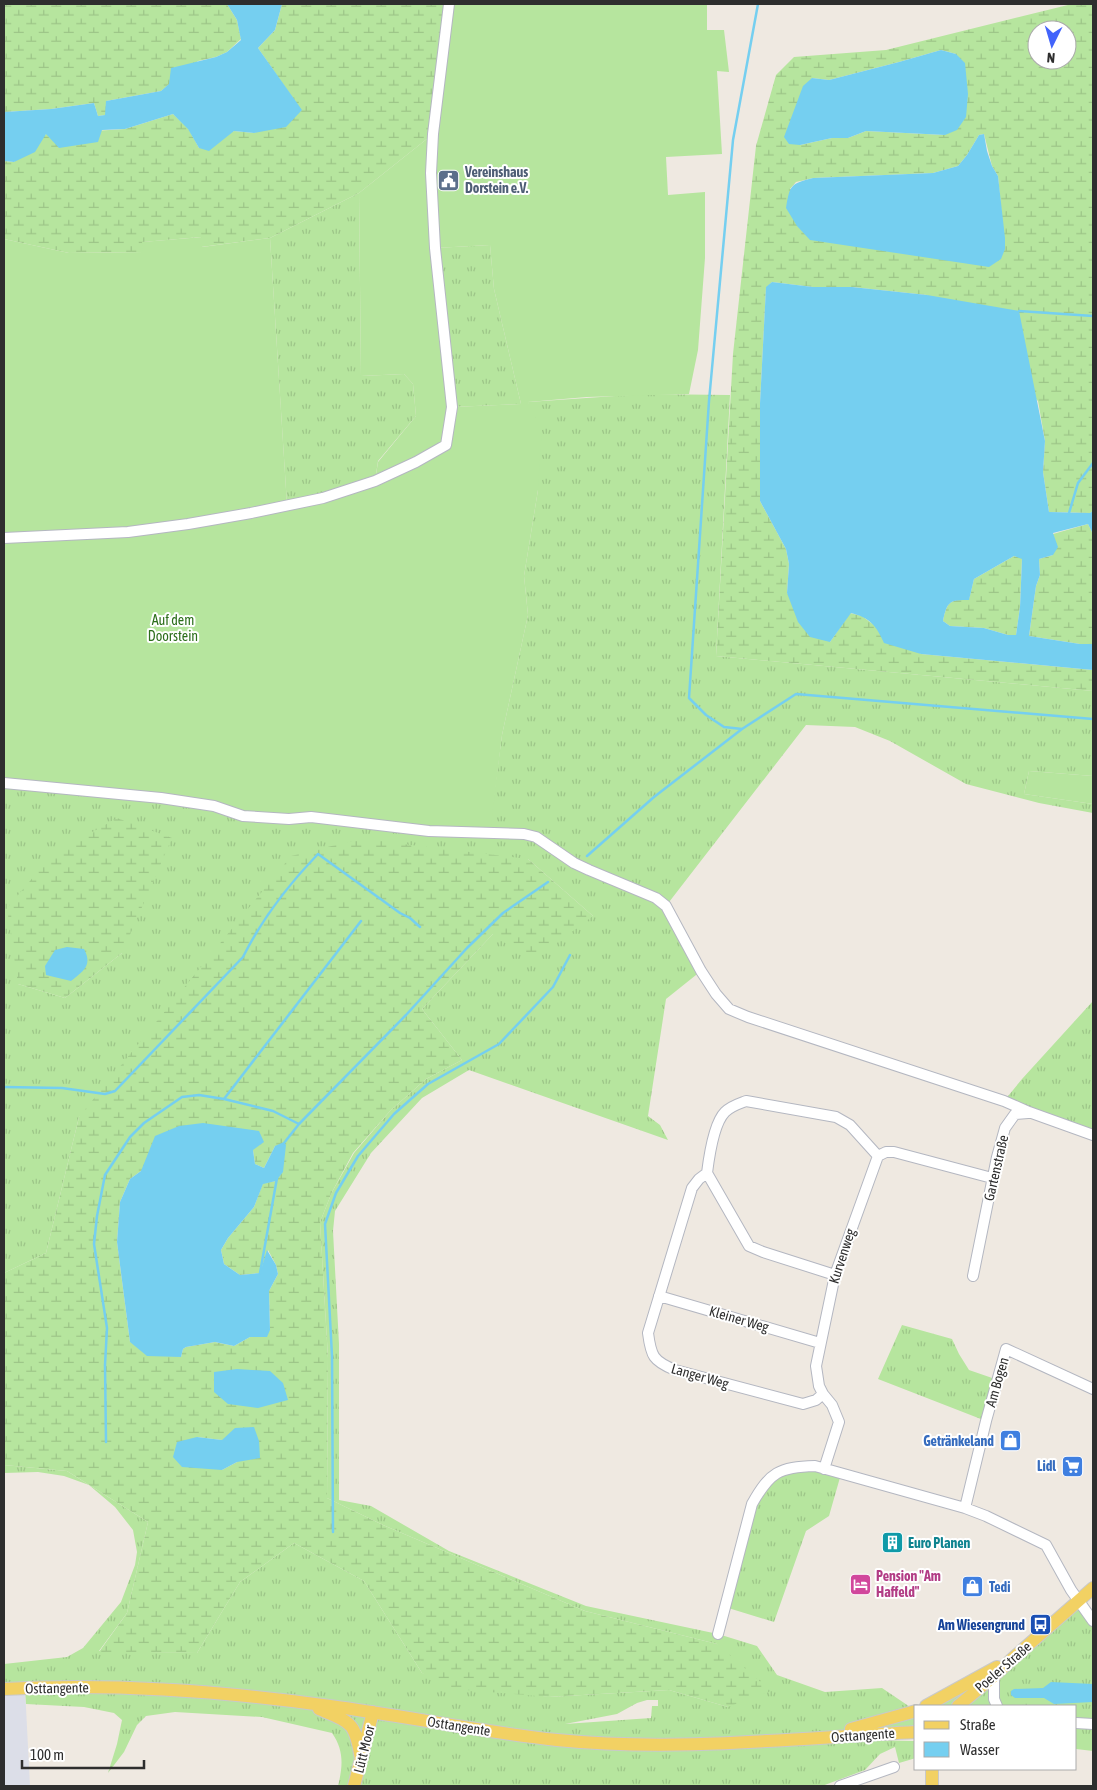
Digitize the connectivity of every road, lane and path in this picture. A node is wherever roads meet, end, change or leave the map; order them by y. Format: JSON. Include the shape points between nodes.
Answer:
{"nodes":[{"id":1,"x":449,"y":4,"type":"edge"},
{"id":2,"x":4,"y":538,"type":"edge"},
{"id":3,"x":4,"y":783,"type":"edge"},
{"id":4,"x":1029,"y":1112,"type":"junction"},
{"id":5,"x":1093,"y":1135,"type":"edge"},
{"id":6,"x":878,"y":1156,"type":"junction"},
{"id":7,"x":707,"y":1173,"type":"junction"},
{"id":8,"x":992,"y":1178,"type":"junction"},
{"id":9,"x":835,"y":1275,"type":"junction"},
{"id":10,"x":973,"y":1276,"type":"dead end"},
{"id":11,"x":659,"y":1296,"type":"junction"},
{"id":12,"x":820,"y":1343,"type":"junction"},
{"id":13,"x":1093,"y":1389,"type":"edge"},
{"id":14,"x":823,"y":1394,"type":"junction"},
{"id":15,"x":824,"y":1469,"type":"junction"},
{"id":16,"x":965,"y":1508,"type":"junction"},
{"id":17,"x":1093,"y":1588,"type":"edge"},
{"id":18,"x":1078,"y":1602,"type":"junction"},
{"id":19,"x":1093,"y":1620,"type":"edge"},
{"id":20,"x":718,"y":1634,"type":"dead end"},
{"id":21,"x":1011,"y":1660,"type":"junction"},
{"id":22,"x":994,"y":1676,"type":"junction"},
{"id":23,"x":4,"y":1689,"type":"edge"},
{"id":24,"x":304,"y":1703,"type":"junction"},
{"id":25,"x":928,"y":1705,"type":"edge"},
{"id":26,"x":959,"y":1705,"type":"edge"},
{"id":27,"x":997,"y":1705,"type":"edge"},
{"id":28,"x":373,"y":1712,"type":"junction"},
{"id":29,"x":914,"y":1712,"type":"edge"},
{"id":30,"x":1077,"y":1723,"type":"edge"},
{"id":31,"x":1093,"y":1724,"type":"edge"},
{"id":32,"x":914,"y":1732,"type":"edge"},
{"id":33,"x":799,"y":1740,"type":"junction"},
{"id":34,"x":361,"y":1759,"type":"junction"},
{"id":35,"x":894,"y":1767,"type":"dead end"},
{"id":36,"x":932,"y":1770,"type":"edge"},
{"id":37,"x":354,"y":1786,"type":"edge"},
{"id":38,"x":840,"y":1786,"type":"edge"},
{"id":39,"x":932,"y":1786,"type":"edge"}],
"edges":[{"from":1,"to":2,"type":"street","via":[[431,173],[435,248],[452,407],[446,445],[375,481],[323,498],[128,532]]},
{"from":3,"to":4,"type":"street","via":[[161,798],[214,806],[243,816],[311,818],[429,831],[536,837],[574,863],[656,898],[666,906],[701,971],[729,1009]]},
{"from":4,"to":5,"type":"street"},
{"from":4,"to":8,"type":"street","name":"Gartenstraße","via":[[1016,1114],[1005,1128]]},
{"from":6,"to":7,"type":"street","name":"Langer Weg","via":[[850,1125],[836,1117],[746,1101],[724,1113]]},
{"from":6,"to":8,"type":"street","via":[[894,1152]]},
{"from":6,"to":9,"type":"street","name":"Kurvenweg"},
{"from":7,"to":9,"type":"street","via":[[750,1246]]},
{"from":7,"to":11,"type":"street","name":"Langer Weg","via":[[692,1188]]},
{"from":8,"to":10,"type":"street","name":"Gartenstraße"},
{"from":9,"to":12,"type":"street","name":"Kurvenweg"},
{"from":11,"to":12,"type":"street","name":"Kleiner Weg"},
{"from":11,"to":14,"type":"street","name":"Langer Weg","via":[[648,1333],[653,1357],[660,1364],[803,1404]]},
{"from":12,"to":14,"type":"street","name":"Kurvenweg","via":[[816,1366]]},
{"from":13,"to":16,"type":"street","name":"Am Bogen","via":[[1006,1349]]},
{"from":14,"to":15,"type":"street","name":"Kurvenweg","via":[[839,1422]]},
{"from":15,"to":16,"type":"street"},
{"from":15,"to":20,"type":"street","via":[[796,1467],[777,1472],[763,1485],[752,1504]]},
{"from":16,"to":18,"type":"street","via":[[1046,1545]]},
{"from":17,"to":18,"type":"main road","name":"Poeler Straße"},
{"from":18,"to":19,"type":"street"},
{"from":18,"to":21,"type":"main road","name":"Poeler Straße"},
{"from":21,"to":22,"type":"main road","name":"Poeler Straße"},
{"from":21,"to":25,"type":"main road"},
{"from":22,"to":26,"type":"main road","name":"Poeler Straße"},
{"from":22,"to":27,"type":"street"},
{"from":23,"to":24,"type":"main road","name":"Osttangente","via":[[138,1688],[238,1694]]},
{"from":24,"to":28,"type":"main road","name":"Osttangente"},
{"from":24,"to":34,"type":"main road","via":[[346,1720],[357,1734]]},
{"from":28,"to":33,"type":"main road","name":"Osttangente","via":[[559,1740],[658,1746]]},
{"from":28,"to":34,"type":"main road","name":"Lütt Moor"},
{"from":29,"to":33,"type":"main road"},
{"from":30,"to":31,"type":"street"},
{"from":32,"to":33,"type":"main road","name":"Osttangente"},
{"from":34,"to":37,"type":"main road","name":"Lütt Moor"},
{"from":35,"to":38,"type":"street"},
{"from":36,"to":39,"type":"main road"}]}
